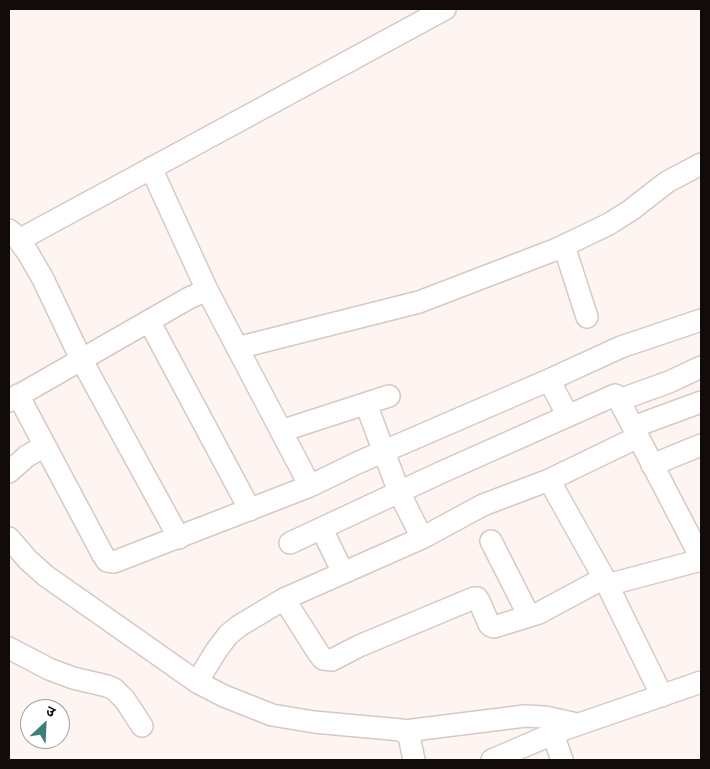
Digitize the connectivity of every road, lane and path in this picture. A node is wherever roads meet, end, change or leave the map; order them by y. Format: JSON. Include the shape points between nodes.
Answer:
{"nodes":[{"id":1,"x":445,"y":9,"type":"edge"},
{"id":2,"x":701,"y":164,"type":"edge"},
{"id":3,"x":151,"y":168,"type":"junction"},
{"id":4,"x":14,"y":235,"type":"edge"},
{"id":5,"x":564,"y":246,"type":"junction"},
{"id":6,"x":207,"y":290,"type":"junction"},
{"id":7,"x":588,"y":317,"type":"dead end"},
{"id":8,"x":701,"y":320,"type":"edge"},
{"id":9,"x":149,"y":321,"type":"junction"},
{"id":10,"x":237,"y":348,"type":"junction"},
{"id":11,"x":81,"y":359,"type":"junction"},
{"id":12,"x":701,"y":367,"type":"edge"},
{"id":13,"x":549,"y":380,"type":"junction"},
{"id":14,"x":389,"y":396,"type":"dead end"},
{"id":15,"x":13,"y":398,"type":"edge"},
{"id":16,"x":619,"y":400,"type":"junction"},
{"id":17,"x":701,"y":402,"type":"edge"},
{"id":18,"x":366,"y":404,"type":"junction"},
{"id":19,"x":568,"y":416,"type":"junction"},
{"id":20,"x":281,"y":431,"type":"junction"},
{"id":21,"x":635,"y":432,"type":"junction"},
{"id":22,"x":701,"y":445,"type":"edge"},
{"id":23,"x":45,"y":446,"type":"junction"},
{"id":24,"x":384,"y":451,"type":"junction"},
{"id":25,"x":652,"y":465,"type":"junction"},
{"id":26,"x":9,"y":472,"type":"edge"},
{"id":27,"x":549,"y":480,"type":"junction"},
{"id":28,"x":310,"y":486,"type":"junction"},
{"id":29,"x":400,"y":492,"type":"junction"},
{"id":30,"x":250,"y":510,"type":"junction"},
{"id":31,"x":322,"y":528,"type":"junction"},
{"id":32,"x":9,"y":538,"type":"edge"},
{"id":33,"x":179,"y":538,"type":"junction"},
{"id":34,"x":422,"y":538,"type":"junction"},
{"id":35,"x":491,"y":541,"type":"dead end"},
{"id":36,"x":290,"y":543,"type":"dead end"},
{"id":37,"x":701,"y":559,"type":"edge"},
{"id":38,"x":343,"y":574,"type":"junction"},
{"id":39,"x":606,"y":582,"type":"junction"},
{"id":40,"x":284,"y":599,"type":"junction"},
{"id":41,"x":529,"y":616,"type":"junction"},
{"id":42,"x":9,"y":648,"type":"edge"},
{"id":43,"x":198,"y":682,"type":"junction"},
{"id":44,"x":701,"y":682,"type":"edge"},
{"id":45,"x":662,"y":696,"type":"junction"},
{"id":46,"x":577,"y":724,"type":"junction"},
{"id":47,"x":142,"y":726,"type":"dead end"},
{"id":48,"x":405,"y":731,"type":"junction"},
{"id":49,"x":553,"y":734,"type":"junction"},
{"id":50,"x":414,"y":760,"type":"edge"},
{"id":51,"x":492,"y":760,"type":"edge"},
{"id":52,"x":562,"y":760,"type":"edge"}],
"edges":[{"from":1,"to":3,"type":"street"},
{"from":2,"to":5,"type":"street","via":[[667,182],[616,220]]},
{"from":3,"to":4,"type":"street"},
{"from":3,"to":6,"type":"street"},
{"from":4,"to":11,"type":"street","via":[[43,279]]},
{"from":5,"to":7,"type":"street"},
{"from":5,"to":10,"type":"street","via":[[419,302]]},
{"from":6,"to":9,"type":"street"},
{"from":6,"to":10,"type":"street"},
{"from":8,"to":13,"type":"street","via":[[621,346]]},
{"from":9,"to":11,"type":"street"},
{"from":9,"to":30,"type":"street"},
{"from":10,"to":20,"type":"street"},
{"from":11,"to":15,"type":"street"},
{"from":11,"to":33,"type":"street"},
{"from":12,"to":16,"type":"street"},
{"from":13,"to":19,"type":"street"},
{"from":13,"to":24,"type":"street"},
{"from":14,"to":18,"type":"street"},
{"from":15,"to":23,"type":"street"},
{"from":16,"to":19,"type":"street","via":[[612,396]]},
{"from":16,"to":21,"type":"street"},
{"from":17,"to":21,"type":"street"},
{"from":18,"to":20,"type":"street"},
{"from":18,"to":24,"type":"street"},
{"from":19,"to":29,"type":"street"},
{"from":20,"to":28,"type":"street"},
{"from":21,"to":25,"type":"street"},
{"from":21,"to":27,"type":"street"},
{"from":22,"to":25,"type":"street"},
{"from":23,"to":26,"type":"street"},
{"from":23,"to":33,"type":"street","via":[[107,561],[114,562]]},
{"from":24,"to":28,"type":"street"},
{"from":24,"to":29,"type":"street"},
{"from":25,"to":37,"type":"street"},
{"from":27,"to":34,"type":"street","via":[[483,505]]},
{"from":27,"to":39,"type":"street"},
{"from":28,"to":30,"type":"street"},
{"from":29,"to":31,"type":"street"},
{"from":29,"to":34,"type":"street"},
{"from":30,"to":33,"type":"street"},
{"from":31,"to":36,"type":"street"},
{"from":31,"to":38,"type":"street"},
{"from":32,"to":43,"type":"street","via":[[46,576]]},
{"from":34,"to":38,"type":"street"},
{"from":35,"to":41,"type":"street"},
{"from":37,"to":39,"type":"street"},
{"from":38,"to":40,"type":"street"},
{"from":39,"to":41,"type":"street"},
{"from":39,"to":45,"type":"street"},
{"from":40,"to":41,"type":"street","via":[[319,654],[327,660],[474,598],[479,601],[491,626]]},
{"from":40,"to":43,"type":"street","via":[[228,635]]},
{"from":42,"to":47,"type":"street","via":[[49,670],[114,689],[126,700]]},
{"from":43,"to":48,"type":"street","via":[[272,715]]},
{"from":44,"to":45,"type":"street"},
{"from":45,"to":46,"type":"street"},
{"from":46,"to":48,"type":"street","via":[[524,716]]},
{"from":46,"to":49,"type":"street"},
{"from":48,"to":50,"type":"street"},
{"from":49,"to":51,"type":"street"},
{"from":49,"to":52,"type":"street"}]}
